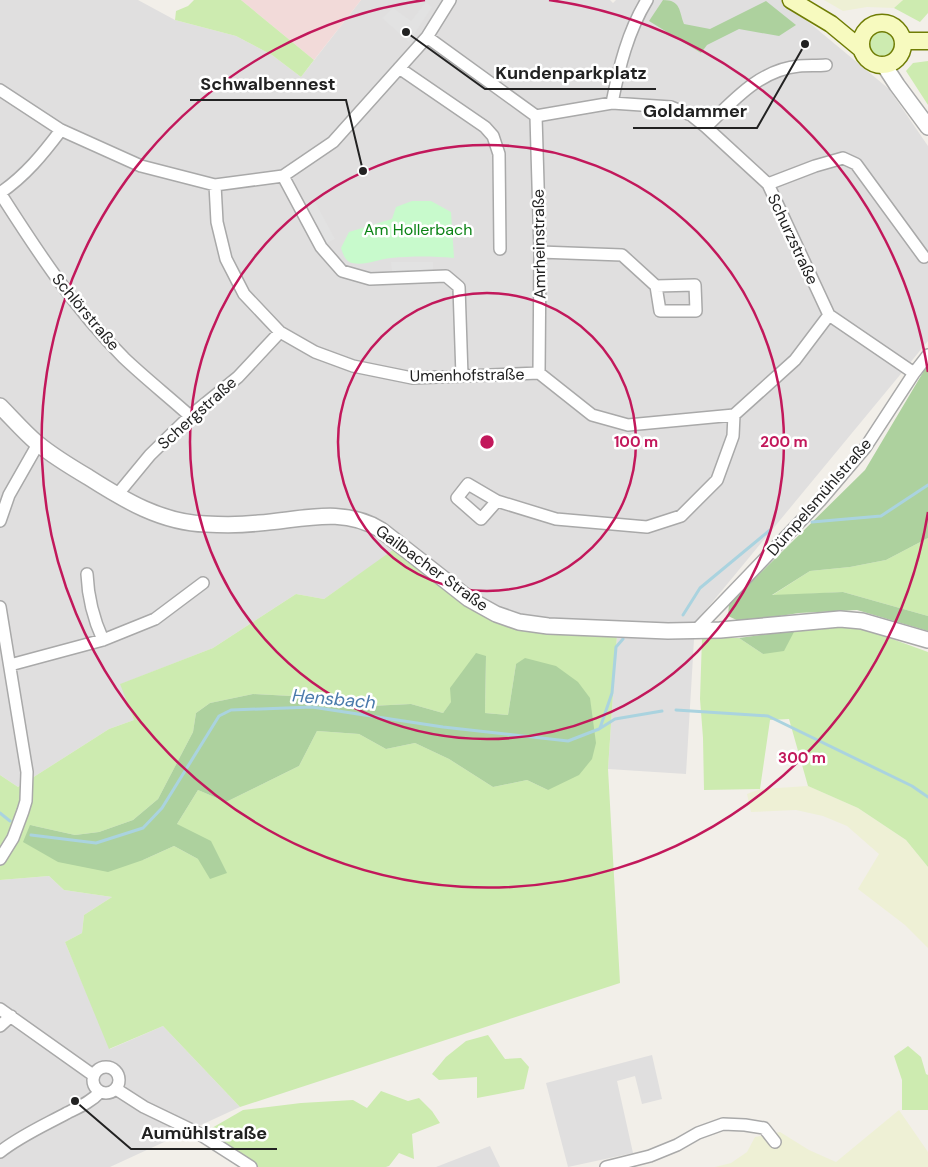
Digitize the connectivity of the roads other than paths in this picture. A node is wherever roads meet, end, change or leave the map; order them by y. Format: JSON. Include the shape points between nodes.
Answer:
{"nodes":[{"id":1,"x":450,"y":0,"type":"edge"},
{"id":2,"x":647,"y":0,"type":"edge"},
{"id":3,"x":791,"y":0,"type":"edge"},
{"id":4,"x":832,"y":24,"type":"junction"},
{"id":5,"x":870,"y":26,"type":"junction"},
{"id":6,"x":427,"y":37,"type":"junction"},
{"id":7,"x":926,"y":41,"type":"edge"},
{"id":8,"x":903,"y":44,"type":"junction"},
{"id":9,"x":860,"y":48,"type":"junction"},
{"id":10,"x":889,"y":64,"type":"junction"},
{"id":11,"x":826,"y":65,"type":"dead end"},
{"id":12,"x":399,"y":68,"type":"junction"},
{"id":13,"x":0,"y":90,"type":"edge"},
{"id":14,"x":612,"y":103,"type":"junction"},
{"id":15,"x":536,"y":116,"type":"junction"},
{"id":16,"x":706,"y":127,"type":"junction"},
{"id":17,"x":928,"y":127,"type":"edge"},
{"id":18,"x":61,"y":130,"type":"junction"},
{"id":19,"x":282,"y":176,"type":"junction"},
{"id":20,"x":768,"y":184,"type":"junction"},
{"id":21,"x":215,"y":185,"type":"junction"},
{"id":22,"x":0,"y":193,"type":"edge"},
{"id":23,"x":500,"y":249,"type":"dead end"},
{"id":24,"x":540,"y":252,"type":"junction"},
{"id":25,"x":924,"y":257,"type":"dead end"},
{"id":26,"x":656,"y":286,"type":"dead end"},
{"id":27,"x":829,"y":315,"type":"junction"},
{"id":28,"x":280,"y":332,"type":"junction"},
{"id":29,"x":928,"y":354,"type":"edge"},
{"id":30,"x":539,"y":373,"type":"junction"},
{"id":31,"x":914,"y":373,"type":"junction"},
{"id":32,"x":462,"y":376,"type":"junction"},
{"id":33,"x":0,"y":406,"type":"edge"},
{"id":34,"x":734,"y":415,"type":"junction"},
{"id":35,"x":190,"y":416,"type":"junction"},
{"id":36,"x":38,"y":444,"type":"junction"},
{"id":37,"x":117,"y":495,"type":"junction"},
{"id":38,"x":497,"y":501,"type":"dead end"},
{"id":39,"x":0,"y":521,"type":"edge"},
{"id":40,"x":87,"y":574,"type":"dead end"},
{"id":41,"x":203,"y":583,"type":"dead end"},
{"id":42,"x":0,"y":607,"type":"edge"},
{"id":43,"x":697,"y":629,"type":"junction"},
{"id":44,"x":2,"y":639,"type":"edge"},
{"id":45,"x":102,"y":640,"type":"junction"},
{"id":46,"x":928,"y":640,"type":"edge"},
{"id":47,"x":10,"y":665,"type":"junction"},
{"id":48,"x":0,"y":859,"type":"edge"},
{"id":49,"x":0,"y":1009,"type":"edge"},
{"id":50,"x":11,"y":1016,"type":"junction"},
{"id":51,"x":0,"y":1026,"type":"edge"},
{"id":52,"x":93,"y":1076,"type":"junction"},
{"id":53,"x":116,"y":1089,"type":"junction"},
{"id":54,"x":100,"y":1092,"type":"junction"},
{"id":55,"x":775,"y":1142,"type":"dead end"},
{"id":56,"x":0,"y":1152,"type":"edge"},
{"id":57,"x":251,"y":1167,"type":"edge"},
{"id":58,"x":606,"y":1167,"type":"edge"}],
"edges":[{"from":1,"to":6,"type":"street"},
{"from":2,"to":14,"type":"street","via":[[636,17],[618,72]]},
{"from":3,"to":4,"type":"main road"},
{"from":4,"to":5,"type":"main road","via":[[856,28]]},
{"from":4,"to":9,"type":"main road"},
{"from":5,"to":8,"type":"main road","via":[[882,22],[888,24],[900,34]]},
{"from":5,"to":9,"type":"main road","via":[[863,33]]},
{"from":6,"to":12,"type":"street"},
{"from":6,"to":15,"type":"street"},
{"from":7,"to":8,"type":"main road"},
{"from":8,"to":10,"type":"main road","via":[[898,58]]},
{"from":9,"to":10,"type":"main road","via":[[870,62]]},
{"from":10,"to":17,"type":"street","via":[[895,83]]},
{"from":11,"to":16,"type":"street","via":[[797,66],[760,80],[736,97]]},
{"from":12,"to":19,"type":"street","via":[[332,142]]},
{"from":12,"to":23,"type":"street","via":[[485,127],[493,136],[499,154]]},
{"from":13,"to":18,"type":"street"},
{"from":14,"to":15,"type":"street","name":"Schurzstraße"},
{"from":14,"to":16,"type":"street","name":"Schurzstraße","via":[[671,107],[691,115]]},
{"from":15,"to":24,"type":"street","name":"Amrheinstraße"},
{"from":16,"to":20,"type":"street","name":"Schurzstraße"},
{"from":18,"to":21,"type":"street","via":[[141,166]]},
{"from":18,"to":22,"type":"street","via":[[37,161]]},
{"from":19,"to":21,"type":"street"},
{"from":19,"to":32,"type":"street","via":[[321,247],[342,271],[370,279],[446,276],[459,287]]},
{"from":20,"to":25,"type":"street","via":[[843,158],[856,164]]},
{"from":20,"to":27,"type":"street","name":"Schurzstraße"},
{"from":21,"to":28,"type":"street","name":"Umenhofstraße","via":[[217,222],[226,259],[244,294]]},
{"from":22,"to":35,"type":"street","name":"Schlörstraße","via":[[86,317],[124,358]]},
{"from":24,"to":26,"type":"street","via":[[622,254]]},
{"from":24,"to":30,"type":"street","name":"Amrheinstraße"},
{"from":27,"to":31,"type":"street"},
{"from":27,"to":34,"type":"street","via":[[795,360]]},
{"from":28,"to":32,"type":"street","name":"Umenhofstraße","via":[[315,352],[353,366],[412,378]]},
{"from":28,"to":35,"type":"street","name":"Schergstraße","via":[[238,377]]},
{"from":29,"to":31,"type":"street","name":"Dümpelsmühlstraße"},
{"from":30,"to":32,"type":"street","name":"Umenhofstraße"},
{"from":30,"to":34,"type":"street","name":"Umenhofstraße","via":[[592,415],[628,425]]},
{"from":31,"to":43,"type":"street","name":"Dümpelsmühlstraße","via":[[865,448],[820,501]]},
{"from":33,"to":36,"type":"street","name":"Gailbacher Straße"},
{"from":34,"to":38,"type":"street","via":[[733,436],[717,480],[681,516],[647,527],[556,519]]},
{"from":35,"to":37,"type":"street","name":"Schergstraße","via":[[150,455]]},
{"from":36,"to":37,"type":"street","name":"Gailbacher Straße"},
{"from":36,"to":39,"type":"street","via":[[9,495]]},
{"from":37,"to":43,"type":"street","name":"Gailbacher Straße","via":[[148,512],[177,521],[204,524],[258,524],[328,515],[352,517],[369,523],[469,599],[519,622],[642,631]]},
{"from":40,"to":45,"type":"street","via":[[88,595]]},
{"from":41,"to":45,"type":"street","via":[[155,619]]},
{"from":42,"to":44,"type":"street"},
{"from":43,"to":46,"type":"street","name":"Gailbacher Straße","via":[[720,630],[840,619],[862,621]]},
{"from":44,"to":47,"type":"street"},
{"from":45,"to":47,"type":"street"},
{"from":47,"to":48,"type":"street","via":[[27,772],[26,801],[13,838]]},
{"from":49,"to":50,"type":"street"},
{"from":50,"to":51,"type":"street"},
{"from":50,"to":52,"type":"street"},
{"from":52,"to":53,"type":"street","via":[[99,1068],[113,1068],[120,1080]]},
{"from":52,"to":54,"type":"street","via":[[93,1083]]},
{"from":53,"to":54,"type":"street","via":[[110,1093]]},
{"from":53,"to":57,"type":"street"},
{"from":54,"to":56,"type":"street"},
{"from":55,"to":58,"type":"street","via":[[764,1128],[723,1124],[650,1156]]}]}
